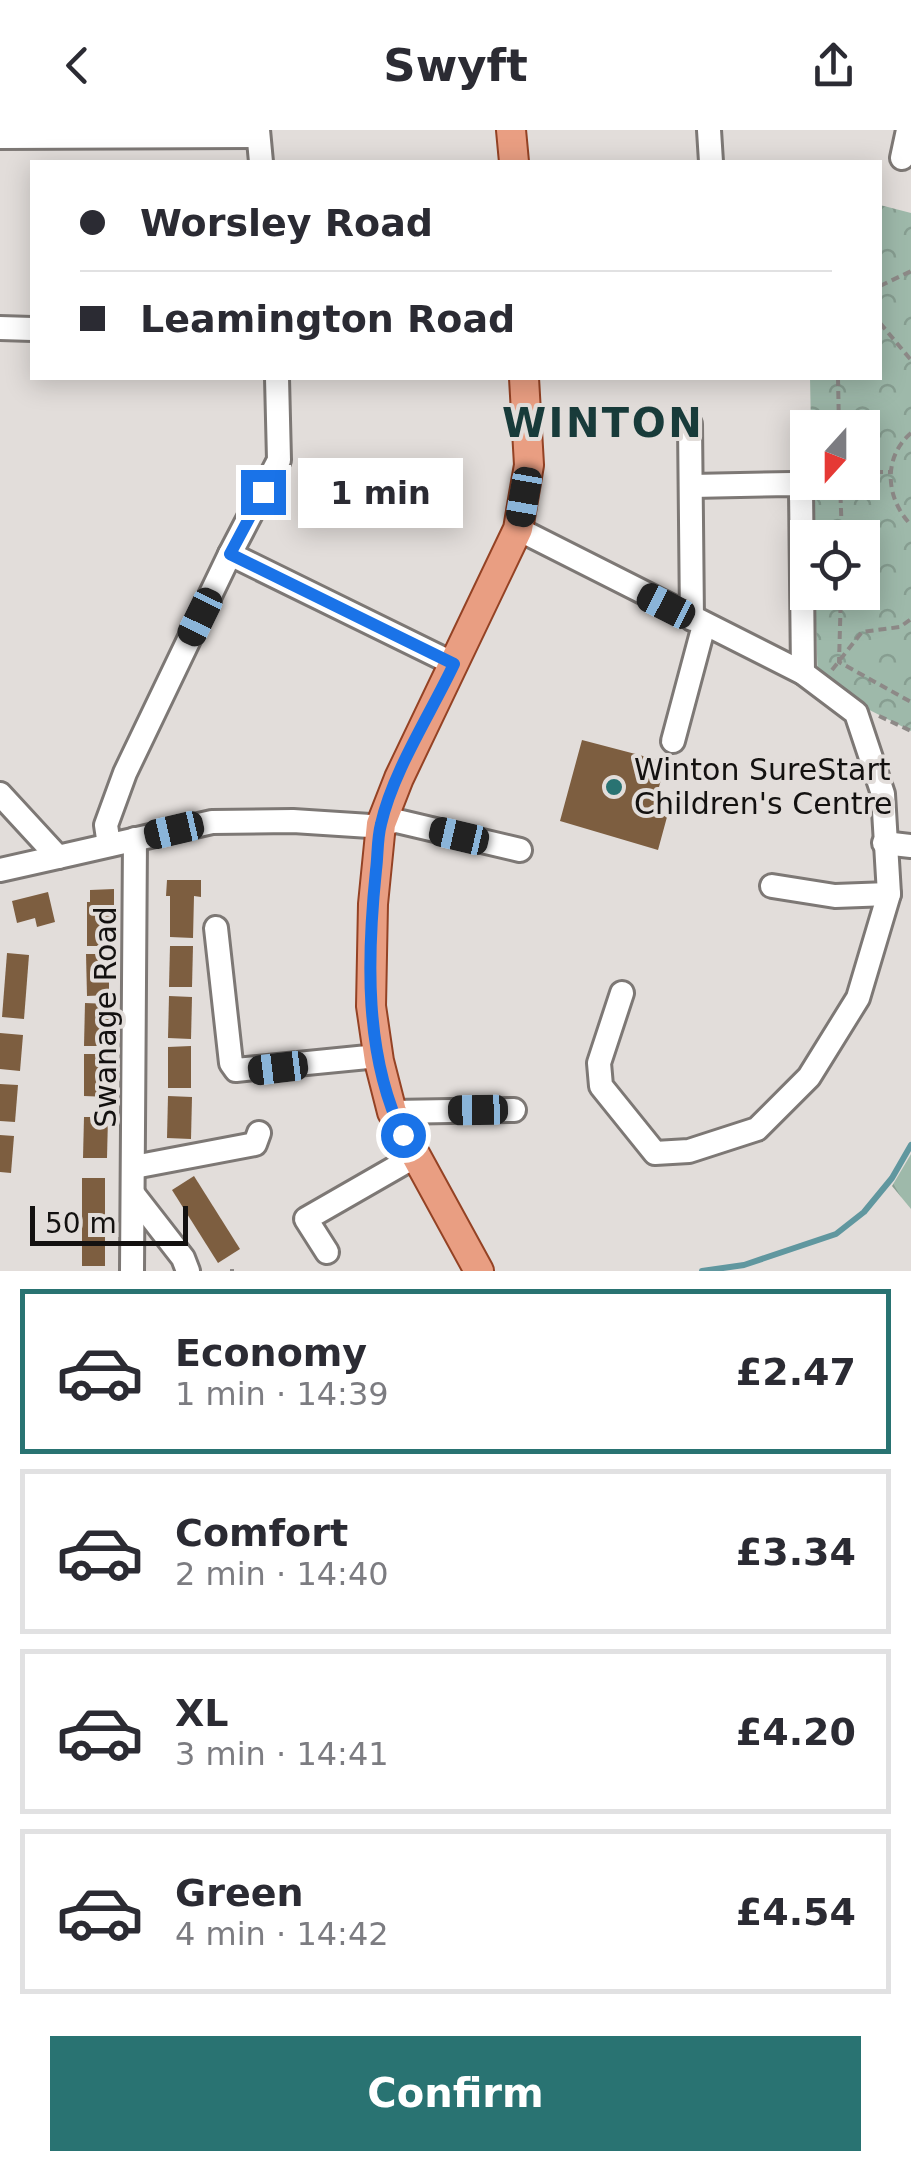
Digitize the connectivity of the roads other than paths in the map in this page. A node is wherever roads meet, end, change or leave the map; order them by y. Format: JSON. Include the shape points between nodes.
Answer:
{"nodes":[{"id":1,"x":511,"y":130,"type":"edge"},
{"id":2,"x":709,"y":130,"type":"edge"},
{"id":3,"x":908,"y":130,"type":"edge"},
{"id":4,"x":258,"y":133,"type":"edge"},
{"id":5,"x":0,"y":137,"type":"edge"},
{"id":6,"x":902,"y":158,"type":"dead end"},
{"id":7,"x":261,"y":160,"type":"edge"},
{"id":8,"x":514,"y":160,"type":"edge"},
{"id":9,"x":711,"y":160,"type":"edge"},
{"id":10,"x":0,"y":328,"type":"edge"},
{"id":11,"x":30,"y":329,"type":"edge"},
{"id":12,"x":278,"y":380,"type":"edge"},
{"id":13,"x":524,"y":380,"type":"edge"},
{"id":14,"x":690,"y":424,"type":"dead end"},
{"id":15,"x":692,"y":486,"type":"junction"},
{"id":16,"x":518,"y":530,"type":"junction"},
{"id":17,"x":230,"y":554,"type":"junction"},
{"id":18,"x":698,"y":622,"type":"junction"},
{"id":19,"x":454,"y":664,"type":"junction"},
{"id":20,"x":810,"y":679,"type":"junction"},
{"id":21,"x":673,"y":741,"type":"dead end"},
{"id":22,"x":0,"y":794,"type":"edge"},
{"id":23,"x":381,"y":824,"type":"junction"},
{"id":24,"x":136,"y":839,"type":"junction"},
{"id":25,"x":884,"y":844,"type":"junction"},
{"id":26,"x":109,"y":845,"type":"junction"},
{"id":27,"x":911,"y":846,"type":"edge"},
{"id":28,"x":520,"y":850,"type":"dead end"},
{"id":29,"x":58,"y":857,"type":"junction"},
{"id":30,"x":0,"y":870,"type":"edge"},
{"id":31,"x":772,"y":886,"type":"dead end"},
{"id":32,"x":889,"y":894,"type":"junction"},
{"id":33,"x":216,"y":928,"type":"dead end"},
{"id":34,"x":622,"y":993,"type":"dead end"},
{"id":35,"x":378,"y":1056,"type":"junction"},
{"id":36,"x":514,"y":1110,"type":"dead end"},
{"id":37,"x":392,"y":1112,"type":"junction"},
{"id":38,"x":260,"y":1133,"type":"dead end"},
{"id":39,"x":414,"y":1157,"type":"junction"},
{"id":40,"x":134,"y":1167,"type":"junction"},
{"id":41,"x":134,"y":1195,"type":"junction"},
{"id":42,"x":327,"y":1252,"type":"dead end"},
{"id":43,"x":132,"y":1271,"type":"edge"},
{"id":44,"x":188,"y":1271,"type":"edge"},
{"id":45,"x":479,"y":1271,"type":"edge"}],
"edges":[{"from":1,"to":8,"type":"main road"},
{"from":2,"to":9,"type":"street"},
{"from":3,"to":6,"type":"street"},
{"from":4,"to":5,"type":"street"},
{"from":4,"to":7,"type":"street"},
{"from":10,"to":11,"type":"street"},
{"from":12,"to":17,"type":"street","via":[[279,460]]},
{"from":13,"to":16,"type":"main road","via":[[529,465]]},
{"from":14,"to":15,"type":"street"},
{"from":15,"to":18,"type":"street"},
{"from":15,"to":20,"type":"street","via":[[801,489]]},
{"from":16,"to":18,"type":"street"},
{"from":16,"to":19,"type":"main road"},
{"from":17,"to":19,"type":"street"},
{"from":17,"to":26,"type":"street","via":[[125,773],[106,824]]},
{"from":18,"to":20,"type":"street"},
{"from":18,"to":21,"type":"street"},
{"from":19,"to":23,"type":"main road"},
{"from":20,"to":25,"type":"street","via":[[856,714],[883,794]]},
{"from":22,"to":29,"type":"street"},
{"from":23,"to":24,"type":"street","via":[[212,822]]},
{"from":23,"to":28,"type":"street","via":[[397,821]]},
{"from":23,"to":35,"type":"main road","via":[[371,1006]]},
{"from":24,"to":26,"type":"street"},
{"from":24,"to":40,"type":"street","name":"Swanage Road"},
{"from":25,"to":27,"type":"street"},
{"from":25,"to":32,"type":"street"},
{"from":26,"to":29,"type":"street"},
{"from":29,"to":30,"type":"street"},
{"from":31,"to":32,"type":"street","via":[[834,896]]},
{"from":32,"to":34,"type":"street","via":[[858,998],[809,1077],[757,1129],[689,1151],[654,1152],[601,1086],[598,1063]]},
{"from":33,"to":35,"type":"street","via":[[236,1070]]},
{"from":35,"to":37,"type":"main road"},
{"from":36,"to":37,"type":"street"},
{"from":37,"to":39,"type":"main road"},
{"from":38,"to":40,"type":"street","via":[[256,1144]]},
{"from":39,"to":42,"type":"street","via":[[306,1219]]},
{"from":39,"to":45,"type":"main road"},
{"from":40,"to":41,"type":"street","name":"Swanage Road"},
{"from":41,"to":43,"type":"street","name":"Swanage Road"},
{"from":41,"to":44,"type":"street"}]}
